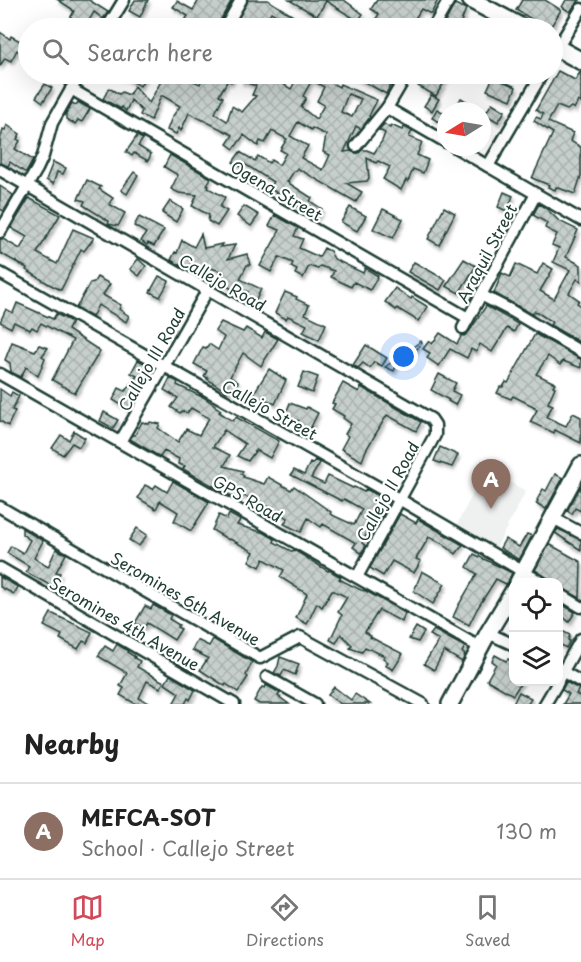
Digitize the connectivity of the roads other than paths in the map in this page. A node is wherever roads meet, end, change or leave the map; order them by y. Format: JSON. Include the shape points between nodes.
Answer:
{"nodes":[{"id":1,"x":124,"y":0,"type":"edge"},
{"id":2,"x":241,"y":0,"type":"edge"},
{"id":3,"x":449,"y":0,"type":"edge"},
{"id":4,"x":471,"y":0,"type":"edge"},
{"id":5,"x":581,"y":9,"type":"edge"},
{"id":6,"x":113,"y":18,"type":"edge"},
{"id":7,"x":231,"y":18,"type":"edge"},
{"id":8,"x":439,"y":18,"type":"edge"},
{"id":9,"x":504,"y":18,"type":"edge"},
{"id":10,"x":563,"y":36,"type":"edge"},
{"id":11,"x":563,"y":54,"type":"edge"},
{"id":12,"x":581,"y":61,"type":"edge"},
{"id":13,"x":74,"y":84,"type":"edge"},
{"id":14,"x":401,"y":84,"type":"edge"},
{"id":15,"x":537,"y":84,"type":"edge"},
{"id":16,"x":71,"y":89,"type":"junction"},
{"id":17,"x":387,"y":108,"type":"junction"},
{"id":18,"x":437,"y":137,"type":"edge"},
{"id":19,"x":356,"y":146,"type":"dead end"},
{"id":20,"x":471,"y":156,"type":"edge"},
{"id":21,"x":488,"y":166,"type":"junction"},
{"id":22,"x":0,"y":170,"type":"edge"},
{"id":23,"x":27,"y":186,"type":"junction"},
{"id":24,"x":536,"y":194,"type":"junction"},
{"id":25,"x":581,"y":220,"type":"edge"},
{"id":26,"x":0,"y":232,"type":"edge"},
{"id":27,"x":0,"y":273,"type":"edge"},
{"id":28,"x":207,"y":291,"type":"junction"},
{"id":29,"x":481,"y":295,"type":"junction"},
{"id":30,"x":466,"y":323,"type":"joint"},
{"id":31,"x":581,"y":352,"type":"edge"},
{"id":32,"x":164,"y":366,"type":"junction"},
{"id":33,"x":0,"y":374,"type":"edge"},
{"id":34,"x":431,"y":419,"type":"joint"},
{"id":35,"x":120,"y":442,"type":"junction"},
{"id":36,"x":581,"y":465,"type":"edge"},
{"id":37,"x":399,"y":499,"type":"junction"},
{"id":38,"x":0,"y":507,"type":"edge"},
{"id":39,"x":553,"y":518,"type":"junction"},
{"id":40,"x":581,"y":533,"type":"edge"},
{"id":41,"x":0,"y":568,"type":"edge"},
{"id":42,"x":357,"y":577,"type":"junction"},
{"id":43,"x":521,"y":577,"type":"edge"},
{"id":44,"x":563,"y":596,"type":"edge"},
{"id":45,"x":509,"y":597,"type":"edge"},
{"id":46,"x":581,"y":607,"type":"edge"},
{"id":47,"x":488,"y":633,"type":"junction"},
{"id":48,"x":581,"y":639,"type":"edge"},
{"id":49,"x":509,"y":643,"type":"edge"},
{"id":50,"x":481,"y":648,"type":"junction"},
{"id":51,"x":563,"y":668,"type":"edge"},
{"id":52,"x":563,"y":676,"type":"edge"},
{"id":53,"x":267,"y":677,"type":"dead end"},
{"id":54,"x":581,"y":682,"type":"edge"},
{"id":55,"x":554,"y":686,"type":"edge"},
{"id":56,"x":234,"y":704,"type":"edge"},
{"id":57,"x":315,"y":704,"type":"edge"},
{"id":58,"x":423,"y":704,"type":"edge"},
{"id":59,"x":450,"y":704,"type":"edge"},
{"id":60,"x":545,"y":704,"type":"edge"}],
"edges":[{"from":1,"to":6,"type":"street"},
{"from":2,"to":7,"type":"street"},
{"from":3,"to":8,"type":"street"},
{"from":4,"to":9,"type":"main road"},
{"from":5,"to":10,"type":"street"},
{"from":11,"to":12,"type":"main road"},
{"from":13,"to":16,"type":"street"},
{"from":14,"to":17,"type":"street"},
{"from":15,"to":21,"type":"street"},
{"from":16,"to":23,"type":"street","via":[[52,123],[43,156]]},
{"from":16,"to":30,"type":"street","name":"Ogena Street"},
{"from":17,"to":18,"type":"street"},
{"from":17,"to":19,"type":"street"},
{"from":20,"to":21,"type":"street"},
{"from":21,"to":24,"type":"street"},
{"from":22,"to":23,"type":"street","name":"Callejo Road"},
{"from":23,"to":26,"type":"street"},
{"from":23,"to":28,"type":"street","name":"Callejo Road"},
{"from":24,"to":25,"type":"street"},
{"from":24,"to":29,"type":"street","name":"Araquil Street"},
{"from":27,"to":32,"type":"street","name":"Callejo Street"},
{"from":28,"to":32,"type":"street","name":"Callejo III Road"},
{"from":28,"to":34,"type":"street","name":"Callejo Road"},
{"from":29,"to":30,"type":"street","name":"Araquil Street"},
{"from":29,"to":31,"type":"street"},
{"from":32,"to":35,"type":"street","name":"Callejo III Road"},
{"from":32,"to":37,"type":"street","name":"Callejo Street"},
{"from":33,"to":35,"type":"street","name":"GPS Road"},
{"from":34,"to":37,"type":"street","name":"Callejo II Road","via":[[435,435]]},
{"from":35,"to":42,"type":"street","name":"GPS Road"},
{"from":36,"to":39,"type":"main road"},
{"from":37,"to":42,"type":"street","name":"Callejo II Road"},
{"from":37,"to":43,"type":"street","name":"Callejo Street"},
{"from":38,"to":58,"type":"street","name":"Seromines 6th Avenue","via":[[260,658],[300,637]]},
{"from":39,"to":40,"type":"street"},
{"from":39,"to":43,"type":"main road"},
{"from":41,"to":56,"type":"street","name":"Seromines 4th Avenue"},
{"from":42,"to":50,"type":"street","name":"GPS Road"},
{"from":44,"to":46,"type":"street"},
{"from":45,"to":47,"type":"main road"},
{"from":47,"to":49,"type":"street"},
{"from":47,"to":50,"type":"main road"},
{"from":48,"to":51,"type":"street"},
{"from":50,"to":59,"type":"main road"},
{"from":52,"to":54,"type":"street"},
{"from":53,"to":57,"type":"street"},
{"from":55,"to":60,"type":"street"}]}
